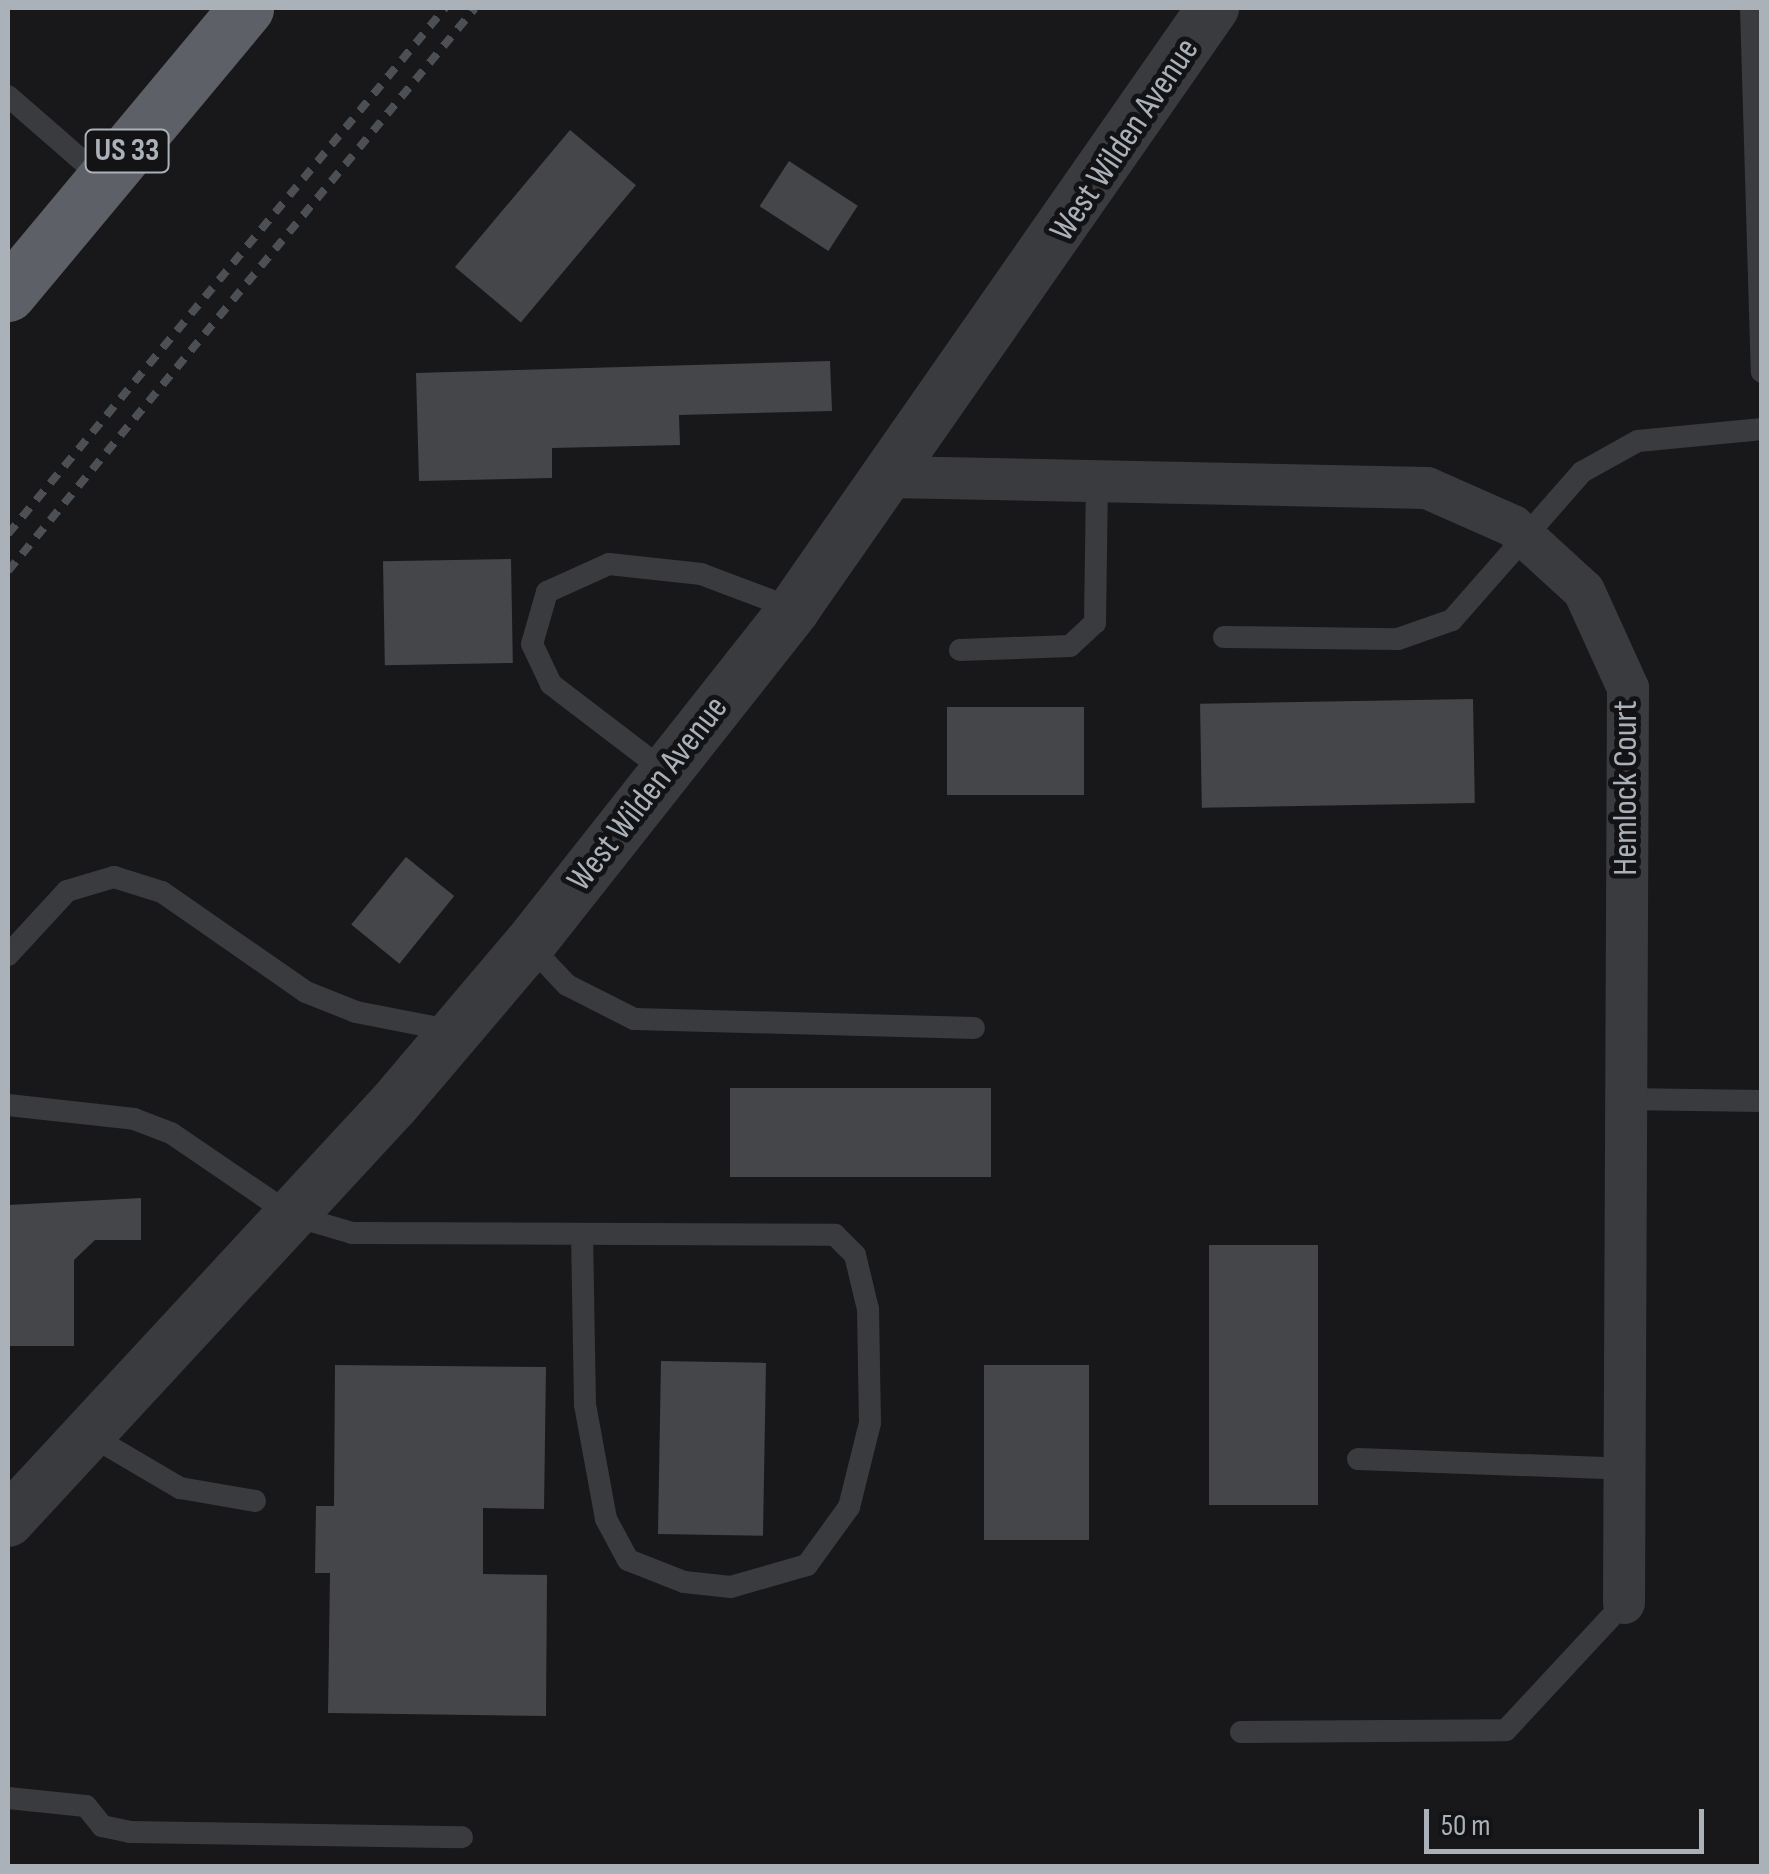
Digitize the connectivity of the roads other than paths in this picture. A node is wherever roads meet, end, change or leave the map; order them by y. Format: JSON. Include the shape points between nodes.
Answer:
{"nodes":[{"id":1,"x":246,"y":8,"type":"edge"},
{"id":2,"x":1214,"y":8,"type":"edge"},
{"id":3,"x":1751,"y":8,"type":"edge"},
{"id":4,"x":8,"y":96,"type":"edge"},
{"id":5,"x":104,"y":180,"type":"junction"},
{"id":6,"x":8,"y":294,"type":"edge"},
{"id":7,"x":1762,"y":372,"type":"edge"},
{"id":8,"x":1762,"y":428,"type":"edge"},
{"id":9,"x":890,"y":477,"type":"junction"},
{"id":10,"x":1096,"y":480,"type":"junction"},
{"id":11,"x":1522,"y":532,"type":"junction"},
{"id":12,"x":794,"y":609,"type":"junction"},
{"id":13,"x":1224,"y":637,"type":"dead end"},
{"id":14,"x":960,"y":650,"type":"dead end"},
{"id":15,"x":666,"y":772,"type":"junction"},
{"id":16,"x":529,"y":945,"type":"junction"},
{"id":17,"x":8,"y":955,"type":"edge"},
{"id":18,"x":974,"y":1028,"type":"dead end"},
{"id":19,"x":455,"y":1031,"type":"junction"},
{"id":20,"x":1624,"y":1100,"type":"junction"},
{"id":21,"x":1762,"y":1100,"type":"edge"},
{"id":22,"x":8,"y":1106,"type":"edge"},
{"id":23,"x":290,"y":1215,"type":"junction"},
{"id":24,"x":582,"y":1236,"type":"junction"},
{"id":25,"x":88,"y":1434,"type":"junction"},
{"id":26,"x":1358,"y":1459,"type":"dead end"},
{"id":27,"x":1625,"y":1468,"type":"junction"},
{"id":28,"x":255,"y":1501,"type":"dead end"},
{"id":29,"x":8,"y":1521,"type":"edge"},
{"id":30,"x":1624,"y":1602,"type":"joint"},
{"id":31,"x":1242,"y":1732,"type":"dead end"},
{"id":32,"x":8,"y":1798,"type":"edge"},
{"id":33,"x":462,"y":1837,"type":"dead end"}],
"edges":[{"from":1,"to":5,"type":"highway","number":"US 33"},
{"from":2,"to":9,"type":"street","name":"West Wilden Avenue"},
{"from":3,"to":7,"type":"lane"},
{"from":4,"to":5,"type":"lane"},
{"from":5,"to":6,"type":"highway","number":"US 33"},
{"from":8,"to":11,"type":"lane","via":[[1638,441],[1582,472]]},
{"from":9,"to":10,"type":"street","name":"Hemlock Court"},
{"from":9,"to":12,"type":"street","name":"West Wilden Avenue"},
{"from":10,"to":11,"type":"street","name":"Hemlock Court","via":[[1427,488]]},
{"from":10,"to":14,"type":"lane","via":[[1095,623],[1070,646]]},
{"from":11,"to":13,"type":"lane","via":[[1490,583],[1452,620],[1398,639]]},
{"from":11,"to":20,"type":"street","name":"Hemlock Court","via":[[1584,591],[1628,688]]},
{"from":12,"to":15,"type":"street","name":"West Wilden Avenue"},
{"from":12,"to":15,"type":"lane","via":[[701,574],[609,564],[548,592],[532,644],[550,684]]},
{"from":15,"to":16,"type":"street","name":"West Wilden Avenue"},
{"from":16,"to":18,"type":"lane","via":[[567,985],[634,1019]]},
{"from":16,"to":19,"type":"street","name":"West Wilden Avenue"},
{"from":17,"to":19,"type":"lane","via":[[67,891],[126,879],[162,892],[306,992],[356,1012]]},
{"from":19,"to":23,"type":"street","name":"West Wilden Avenue"},
{"from":20,"to":21,"type":"lane"},
{"from":20,"to":27,"type":"street","name":"Hemlock Court"},
{"from":22,"to":23,"type":"lane","via":[[134,1119],[171,1132]]},
{"from":23,"to":24,"type":"lane","via":[[352,1233]]},
{"from":23,"to":25,"type":"street","name":"West Wilden Avenue"},
{"from":24,"to":24,"type":"lane","via":[[835,1235],[855,1255],[868,1309],[870,1423],[849,1507],[807,1565],[731,1587],[684,1582],[628,1560],[606,1519],[585,1405]]},
{"from":25,"to":28,"type":"lane","via":[[180,1488]]},
{"from":25,"to":29,"type":"street","name":"West Wilden Avenue"},
{"from":26,"to":27,"type":"lane"},
{"from":27,"to":30,"type":"street","name":"Hemlock Court"},
{"from":30,"to":31,"type":"lane","via":[[1506,1730]]},
{"from":32,"to":33,"type":"lane","via":[[86,1806],[102,1826],[130,1832]]}]}
